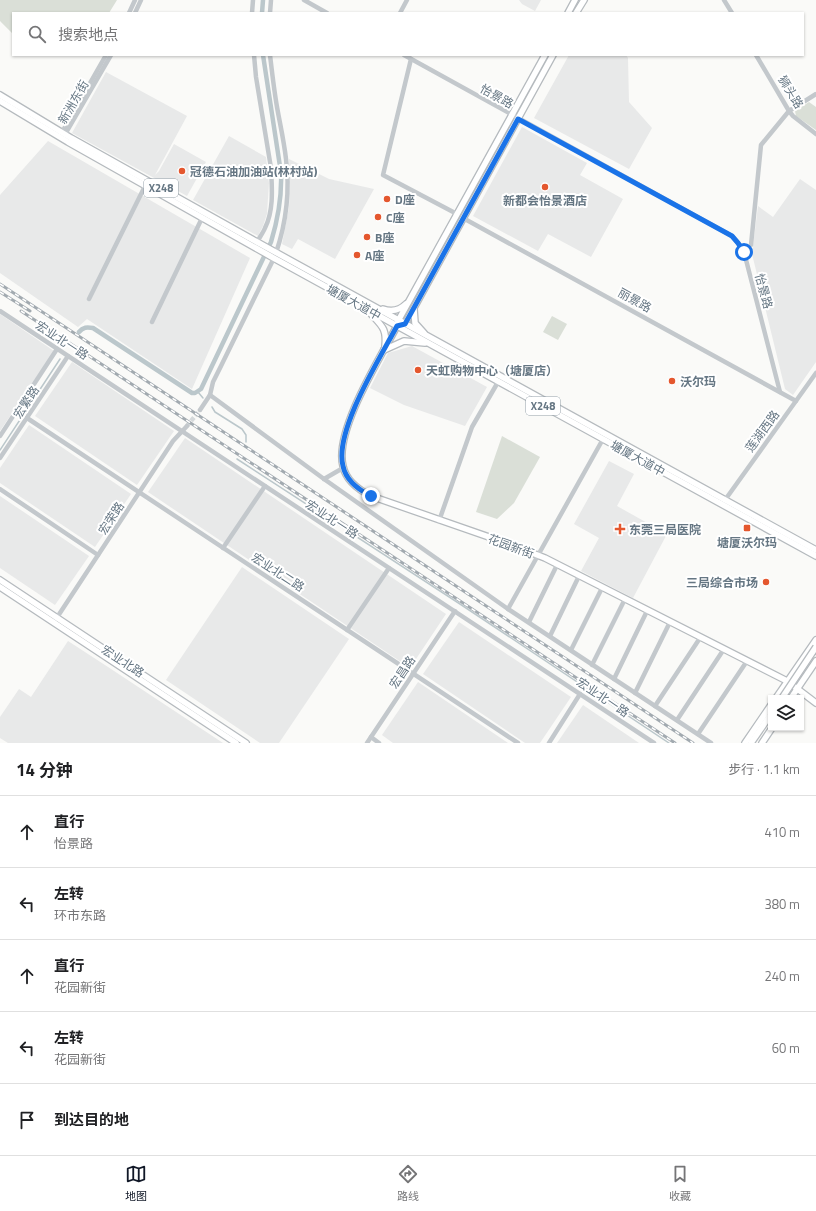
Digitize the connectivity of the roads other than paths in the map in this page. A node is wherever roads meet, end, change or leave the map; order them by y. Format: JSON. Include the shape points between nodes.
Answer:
{"nodes":[{"id":1,"x":135,"y":0,"type":"edge"},
{"id":2,"x":141,"y":0,"type":"edge"},
{"id":3,"x":253,"y":0,"type":"edge"},
{"id":4,"x":271,"y":0,"type":"edge"},
{"id":5,"x":407,"y":0,"type":"edge"},
{"id":6,"x":575,"y":0,"type":"edge"},
{"id":7,"x":584,"y":0,"type":"edge"},
{"id":8,"x":724,"y":0,"type":"edge"},
{"id":9,"x":307,"y":1,"type":"edge"},
{"id":10,"x":129,"y":12,"type":"edge"},
{"id":11,"x":135,"y":12,"type":"edge"},
{"id":12,"x":252,"y":12,"type":"edge"},
{"id":13,"x":270,"y":12,"type":"edge"},
{"id":14,"x":325,"y":12,"type":"edge"},
{"id":15,"x":401,"y":12,"type":"edge"},
{"id":16,"x":569,"y":12,"type":"edge"},
{"id":17,"x":577,"y":12,"type":"edge"},
{"id":18,"x":731,"y":12,"type":"edge"},
{"id":19,"x":105,"y":56,"type":"edge"},
{"id":20,"x":110,"y":56,"type":"edge"},
{"id":21,"x":254,"y":56,"type":"edge"},
{"id":22,"x":270,"y":56,"type":"edge"},
{"id":23,"x":406,"y":56,"type":"edge"},
{"id":24,"x":543,"y":56,"type":"edge"},
{"id":25,"x":552,"y":56,"type":"edge"},
{"id":26,"x":757,"y":56,"type":"edge"},
{"id":27,"x":411,"y":59,"type":"junction"},
{"id":28,"x":816,"y":94,"type":"edge"},
{"id":29,"x":0,"y":95,"type":"edge"},
{"id":30,"x":0,"y":101,"type":"edge"},
{"id":31,"x":789,"y":111,"type":"junction"},
{"id":32,"x":511,"y":115,"type":"junction"},
{"id":33,"x":518,"y":119,"type":"junction"},
{"id":34,"x":816,"y":134,"type":"edge"},
{"id":35,"x":63,"y":135,"type":"junction"},
{"id":36,"x":145,"y":186,"type":"junction"},
{"id":37,"x":457,"y":214,"type":"junction"},
{"id":38,"x":202,"y":218,"type":"junction"},
{"id":39,"x":463,"y":218,"type":"junction"},
{"id":40,"x":258,"y":245,"type":"junction"},
{"id":41,"x":744,"y":252,"type":"junction"},
{"id":42,"x":273,"y":254,"type":"junction"},
{"id":43,"x":89,"y":299,"type":"dead end"},
{"id":44,"x":409,"y":301,"type":"junction"},
{"id":45,"x":370,"y":308,"type":"junction"},
{"id":46,"x":414,"y":308,"type":"junction"},
{"id":47,"x":0,"y":311,"type":"edge"},
{"id":48,"x":152,"y":322,"type":"dead end"},
{"id":49,"x":398,"y":323,"type":"junction"},
{"id":50,"x":405,"y":324,"type":"junction"},
{"id":51,"x":430,"y":342,"type":"junction"},
{"id":52,"x":57,"y":349,"type":"junction"},
{"id":53,"x":384,"y":351,"type":"junction"},
{"id":54,"x":68,"y":356,"type":"junction"},
{"id":55,"x":816,"y":373,"type":"edge"},
{"id":56,"x":498,"y":382,"type":"junction"},
{"id":57,"x":780,"y":392,"type":"junction"},
{"id":58,"x":210,"y":395,"type":"junction"},
{"id":59,"x":796,"y":401,"type":"junction"},
{"id":60,"x":200,"y":410,"type":"tunnel mouth"},
{"id":61,"x":27,"y":418,"type":"junction"},
{"id":62,"x":187,"y":426,"type":"tunnel mouth"},
{"id":63,"x":182,"y":431,"type":"junction"},
{"id":64,"x":0,"y":436,"type":"edge"},
{"id":65,"x":603,"y":439,"type":"junction"},
{"id":66,"x":0,"y":458,"type":"edge"},
{"id":67,"x":343,"y":468,"type":"junction"},
{"id":68,"x":324,"y":479,"type":"junction"},
{"id":69,"x":265,"y":486,"type":"junction"},
{"id":70,"x":0,"y":489,"type":"edge"},
{"id":71,"x":139,"y":493,"type":"junction"},
{"id":72,"x":725,"y":500,"type":"junction"},
{"id":73,"x":439,"y":520,"type":"junction"},
{"id":74,"x":223,"y":548,"type":"junction"},
{"id":75,"x":816,"y":550,"type":"edge"},
{"id":76,"x":98,"y":555,"type":"junction"},
{"id":77,"x":538,"y":556,"type":"junction"},
{"id":78,"x":816,"y":556,"type":"edge"},
{"id":79,"x":557,"y":564,"type":"junction"},
{"id":80,"x":389,"y":568,"type":"junction"},
{"id":81,"x":579,"y":576,"type":"junction"},
{"id":82,"x":0,"y":580,"type":"edge"},
{"id":83,"x":0,"y":587,"type":"edge"},
{"id":84,"x":602,"y":588,"type":"junction"},
{"id":85,"x":625,"y":599,"type":"junction"},
{"id":86,"x":508,"y":608,"type":"junction"},
{"id":87,"x":647,"y":611,"type":"junction"},
{"id":88,"x":455,"y":612,"type":"junction"},
{"id":89,"x":56,"y":620,"type":"junction"},
{"id":90,"x":528,"y":622,"type":"junction"},
{"id":91,"x":670,"y":622,"type":"junction"},
{"id":92,"x":347,"y":630,"type":"junction"},
{"id":93,"x":550,"y":636,"type":"junction"},
{"id":94,"x":700,"y":638,"type":"junction"},
{"id":95,"x":816,"y":640,"type":"edge"},
{"id":96,"x":816,"y":647,"type":"edge"},
{"id":97,"x":571,"y":650,"type":"junction"},
{"id":98,"x":724,"y":650,"type":"junction"},
{"id":99,"x":816,"y":654,"type":"edge"},
{"id":100,"x":816,"y":660,"type":"edge"},
{"id":101,"x":747,"y":661,"type":"junction"},
{"id":102,"x":592,"y":664,"type":"junction"},
{"id":103,"x":413,"y":674,"type":"junction"},
{"id":104,"x":614,"y":679,"type":"junction"},
{"id":105,"x":787,"y":681,"type":"junction"},
{"id":106,"x":798,"y":688,"type":"junction"},
{"id":107,"x":635,"y":693,"type":"junction"},
{"id":108,"x":580,"y":694,"type":"junction"},
{"id":109,"x":778,"y":695,"type":"edge"},
{"id":110,"x":784,"y":695,"type":"edge"},
{"id":111,"x":788,"y":695,"type":"edge"},
{"id":112,"x":793,"y":695,"type":"edge"},
{"id":113,"x":816,"y":703,"type":"edge"},
{"id":114,"x":655,"y":706,"type":"junction"},
{"id":115,"x":768,"y":709,"type":"edge"},
{"id":116,"x":768,"y":719,"type":"edge"},
{"id":117,"x":677,"y":720,"type":"junction"},
{"id":118,"x":768,"y":725,"type":"edge"},
{"id":119,"x":770,"y":731,"type":"edge"},
{"id":120,"x":698,"y":734,"type":"junction"},
{"id":121,"x":370,"y":737,"type":"junction"},
{"id":122,"x":236,"y":743,"type":"edge"},
{"id":123,"x":246,"y":743,"type":"edge"},
{"id":124,"x":367,"y":743,"type":"edge"},
{"id":125,"x":380,"y":743,"type":"edge"},
{"id":126,"x":518,"y":743,"type":"edge"},
{"id":127,"x":549,"y":743,"type":"edge"},
{"id":128,"x":654,"y":743,"type":"edge"},
{"id":129,"x":711,"y":743,"type":"edge"},
{"id":130,"x":745,"y":743,"type":"edge"},
{"id":131,"x":752,"y":743,"type":"edge"},
{"id":132,"x":756,"y":743,"type":"edge"},
{"id":133,"x":762,"y":743,"type":"edge"}],
"edges":[{"from":1,"to":10,"type":"street"},
{"from":2,"to":11,"type":"street"},
{"from":3,"to":12,"type":"street"},
{"from":4,"to":13,"type":"street"},
{"from":5,"to":15,"type":"street"},
{"from":6,"to":16,"type":"main road"},
{"from":7,"to":17,"type":"main road"},
{"from":8,"to":18,"type":"street"},
{"from":9,"to":14,"type":"street"},
{"from":19,"to":35,"type":"street","name":"新洲东街"},
{"from":20,"to":35,"type":"street","name":"新洲东街"},
{"from":21,"to":40,"type":"street","via":[[272,183],[270,215]]},
{"from":22,"to":42,"type":"street","via":[[286,159],[287,183],[283,230]]},
{"from":23,"to":27,"type":"street","name":"怡景路"},
{"from":24,"to":32,"type":"main road"},
{"from":25,"to":33,"type":"main road"},
{"from":26,"to":31,"type":"street","name":"狮头路"},
{"from":27,"to":32,"type":"street","name":"怡景路"},
{"from":27,"to":37,"type":"street","via":[[383,176]]},
{"from":28,"to":31,"type":"street"},
{"from":29,"to":35,"type":"main road","number":"X248"},
{"from":30,"to":35,"type":"main road","number":"X248"},
{"from":31,"to":34,"type":"street","name":"狮头路"},
{"from":31,"to":41,"type":"street","via":[[761,145],[751,245]]},
{"from":32,"to":33,"type":"street","name":"怡景路"},
{"from":32,"to":37,"type":"main road"},
{"from":33,"to":39,"type":"main road"},
{"from":33,"to":41,"type":"street","name":"怡景路","via":[[732,236]]},
{"from":35,"to":36,"type":"main road","name":"塘厦大道中","number":"X248"},
{"from":35,"to":40,"type":"main road","name":"塘厦大道中","number":"X248"},
{"from":36,"to":38,"type":"main road","name":"塘厦大道中","number":"X248"},
{"from":36,"to":43,"type":"street"},
{"from":37,"to":44,"type":"main road"},
{"from":38,"to":40,"type":"main road","name":"塘厦大道中","number":"X248"},
{"from":38,"to":48,"type":"street"},
{"from":39,"to":46,"type":"main road"},
{"from":39,"to":57,"type":"street","name":"丽景路"},
{"from":40,"to":42,"type":"main road","name":"塘厦大道中","number":"X248"},
{"from":41,"to":57,"type":"street","name":"怡景路"},
{"from":42,"to":45,"type":"main road","name":"塘厦大道中","number":"X248"},
{"from":42,"to":58,"type":"street","via":[[218,371]]},
{"from":44,"to":45,"type":"main road","via":[[402,308],[393,311]]},
{"from":44,"to":49,"type":"main road"},
{"from":45,"to":49,"type":"main road","name":"塘厦大道中","number":"X248"},
{"from":45,"to":53,"type":"main road","via":[[386,335]]},
{"from":46,"to":50,"type":"main road"},
{"from":46,"to":51,"type":"main road","via":[[414,320]]},
{"from":47,"to":52,"type":"street","name":"宏业北一路"},
{"from":49,"to":50,"type":"main road","name":"塘厦大道中","number":"X248"},
{"from":49,"to":51,"type":"main road","name":"塘厦大道中","number":"X248"},
{"from":49,"to":53,"type":"main road"},
{"from":50,"to":51,"type":"main road","name":"塘厦大道中","number":"X248"},
{"from":51,"to":53,"type":"main road","via":[[404,341]]},
{"from":51,"to":56,"type":"main road","name":"塘厦大道中","number":"X248"},
{"from":51,"to":72,"type":"main road","name":"塘厦大道中","number":"X248"},
{"from":52,"to":54,"type":"street","name":"宏业北一路"},
{"from":52,"to":64,"type":"street"},
{"from":53,"to":67,"type":"main road","via":[[353,408],[341,458]]},
{"from":54,"to":61,"type":"street","name":"宏繁路"},
{"from":54,"to":63,"type":"street","name":"宏业北一路"},
{"from":55,"to":59,"type":"street","name":"莲湖西路"},
{"from":56,"to":65,"type":"main road","name":"塘厦大道中","number":"X248"},
{"from":56,"to":73,"type":"street","via":[[472,427]]},
{"from":57,"to":59,"type":"street","name":"丽景路"},
{"from":58,"to":60,"type":"street"},
{"from":58,"to":68,"type":"street"},
{"from":59,"to":72,"type":"street","name":"莲湖西路"},
{"from":61,"to":66,"type":"street","name":"宏繁路"},
{"from":61,"to":71,"type":"street","name":"宏业北二路"},
{"from":62,"to":63,"type":"street","name":"宏荣路"},
{"from":63,"to":69,"type":"street","name":"宏业北一路"},
{"from":63,"to":71,"type":"street","name":"宏荣路"},
{"from":65,"to":77,"type":"street"},
{"from":65,"to":78,"type":"main road","name":"塘厦大道中","number":"X248"},
{"from":67,"to":68,"type":"street"},
{"from":67,"to":73,"type":"main road","name":"花园新街","via":[[360,491]]},
{"from":68,"to":86,"type":"street"},
{"from":69,"to":74,"type":"street"},
{"from":69,"to":80,"type":"street","name":"宏业北一路"},
{"from":70,"to":76,"type":"street"},
{"from":71,"to":74,"type":"street","name":"宏业北二路"},
{"from":71,"to":76,"type":"street","name":"宏荣路"},
{"from":72,"to":75,"type":"main road","name":"塘厦大道中","number":"X248"},
{"from":73,"to":77,"type":"main road","name":"花园新街"},
{"from":74,"to":92,"type":"street","name":"宏业北二路"},
{"from":76,"to":89,"type":"street","name":"宏荣路"},
{"from":77,"to":79,"type":"main road","name":"花园新街"},
{"from":77,"to":86,"type":"street"},
{"from":79,"to":81,"type":"main road","name":"花园新街"},
{"from":79,"to":90,"type":"street"},
{"from":80,"to":88,"type":"street","name":"宏业北一路"},
{"from":80,"to":92,"type":"street"},
{"from":81,"to":84,"type":"main road","name":"花园新街"},
{"from":81,"to":93,"type":"street"},
{"from":82,"to":89,"type":"main road","name":"宏业北路"},
{"from":83,"to":89,"type":"main road","name":"宏业北路"},
{"from":84,"to":85,"type":"main road","name":"花园新街"},
{"from":84,"to":97,"type":"street"},
{"from":85,"to":87,"type":"main road","name":"花园新街"},
{"from":85,"to":102,"type":"street"},
{"from":86,"to":90,"type":"street"},
{"from":87,"to":91,"type":"main road","name":"花园新街"},
{"from":87,"to":104,"type":"street"},
{"from":88,"to":103,"type":"street","name":"宏昌路"},
{"from":88,"to":108,"type":"street","name":"宏业北一路"},
{"from":89,"to":122,"type":"main road","name":"宏业北路"},
{"from":89,"to":123,"type":"main road","name":"宏业北路"},
{"from":90,"to":93,"type":"street"},
{"from":91,"to":94,"type":"main road","name":"花园新街"},
{"from":91,"to":107,"type":"street"},
{"from":92,"to":103,"type":"street","name":"宏业北二路"},
{"from":93,"to":97,"type":"street"},
{"from":94,"to":98,"type":"main road","name":"花园新街"},
{"from":94,"to":114,"type":"street"},
{"from":95,"to":105,"type":"main road"},
{"from":96,"to":110,"type":"main road","bridge":true},
{"from":97,"to":102,"type":"street"},
{"from":98,"to":101,"type":"main road","name":"花园新街"},
{"from":98,"to":117,"type":"street"},
{"from":99,"to":111,"type":"main road"},
{"from":100,"to":106,"type":"main road"},
{"from":101,"to":105,"type":"main road","name":"花园新街"},
{"from":101,"to":120,"type":"street"},
{"from":102,"to":104,"type":"street"},
{"from":103,"to":121,"type":"street","name":"宏昌路"},
{"from":103,"to":126,"type":"street","name":"宏业北二路"},
{"from":104,"to":107,"type":"street"},
{"from":105,"to":106,"type":"main road","name":"花园新街"},
{"from":105,"to":109,"type":"main road"},
{"from":106,"to":112,"type":"main road"},
{"from":106,"to":113,"type":"main road","name":"花园新街"},
{"from":107,"to":114,"type":"street"},
{"from":108,"to":127,"type":"street"},
{"from":108,"to":128,"type":"street","name":"宏业北一路"},
{"from":114,"to":117,"type":"street"},
{"from":115,"to":130,"type":"main road"},
{"from":116,"to":131,"type":"main road"},
{"from":117,"to":120,"type":"street"},
{"from":118,"to":132,"type":"main road"},
{"from":119,"to":133,"type":"main road"},
{"from":120,"to":129,"type":"street"},
{"from":121,"to":124,"type":"street","name":"宏昌路"},
{"from":121,"to":125,"type":"street"}]}
